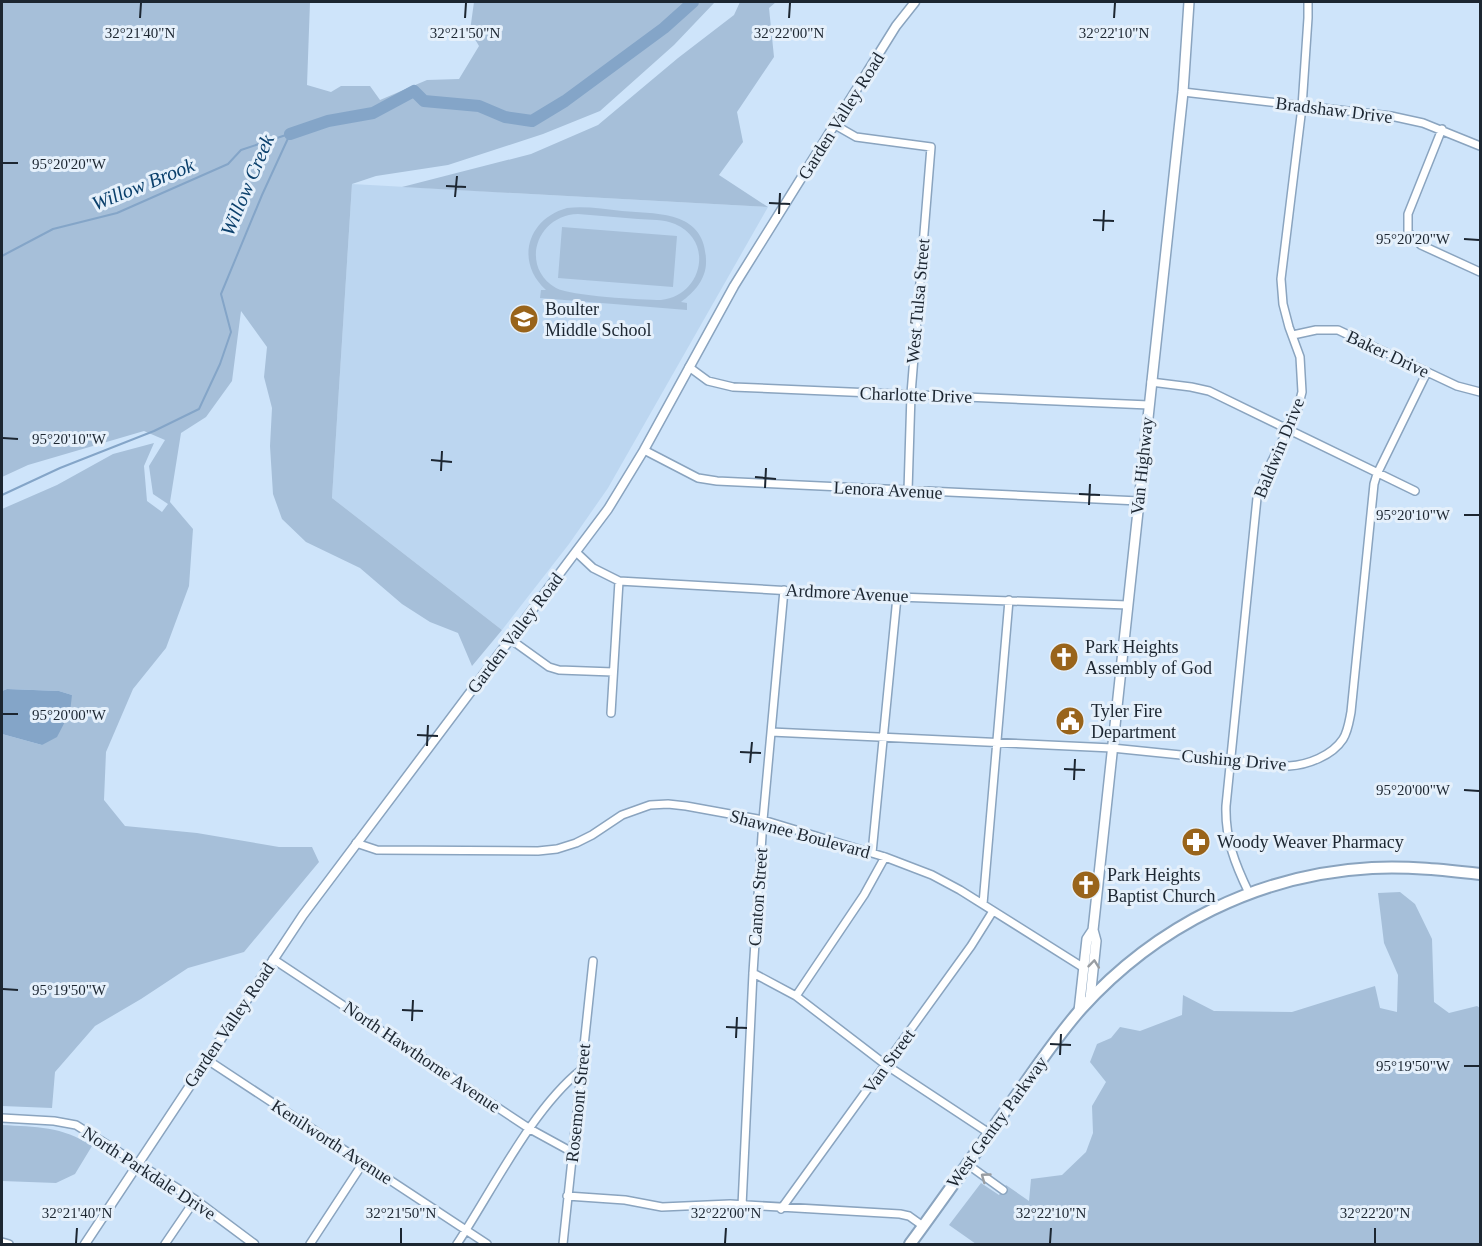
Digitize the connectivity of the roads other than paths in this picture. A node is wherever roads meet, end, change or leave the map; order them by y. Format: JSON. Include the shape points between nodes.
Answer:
{"nodes":[{"id":1,"x":915,"y":2,"type":"edge"},
{"id":2,"x":1189,"y":2,"type":"edge"},
{"id":3,"x":1308,"y":2,"type":"edge"},
{"id":4,"x":1183,"y":92,"type":"junction"},
{"id":5,"x":1302,"y":107,"type":"junction"},
{"id":6,"x":835,"y":125,"type":"junction"},
{"id":7,"x":1442,"y":129,"type":"junction"},
{"id":8,"x":1480,"y":146,"type":"edge"},
{"id":9,"x":1480,"y":272,"type":"edge"},
{"id":10,"x":1293,"y":335,"type":"junction"},
{"id":11,"x":688,"y":368,"type":"junction"},
{"id":12,"x":1427,"y":372,"type":"junction"},
{"id":13,"x":1151,"y":382,"type":"junction"},
{"id":14,"x":1480,"y":392,"type":"edge"},
{"id":15,"x":911,"y":394,"type":"junction"},
{"id":16,"x":1149,"y":405,"type":"junction"},
{"id":17,"x":1288,"y":429,"type":"junction"},
{"id":18,"x":644,"y":450,"type":"junction"},
{"id":19,"x":1377,"y":474,"type":"junction"},
{"id":20,"x":908,"y":491,"type":"junction"},
{"id":21,"x":1415,"y":491,"type":"dead end"},
{"id":22,"x":1139,"y":501,"type":"junction"},
{"id":23,"x":576,"y":552,"type":"junction"},
{"id":24,"x":619,"y":581,"type":"junction"},
{"id":25,"x":784,"y":590,"type":"junction"},
{"id":26,"x":897,"y":597,"type":"junction"},
{"id":27,"x":1009,"y":600,"type":"junction"},
{"id":28,"x":1128,"y":605,"type":"junction"},
{"id":29,"x":510,"y":639,"type":"junction"},
{"id":30,"x":613,"y":672,"type":"junction"},
{"id":31,"x":611,"y":713,"type":"dead end"},
{"id":32,"x":771,"y":732,"type":"junction"},
{"id":33,"x":884,"y":739,"type":"junction"},
{"id":34,"x":996,"y":744,"type":"junction"},
{"id":35,"x":1112,"y":748,"type":"junction"},
{"id":36,"x":1229,"y":760,"type":"junction"},
{"id":37,"x":763,"y":820,"type":"junction"},
{"id":38,"x":356,"y":843,"type":"junction"},
{"id":39,"x":872,"y":853,"type":"junction"},
{"id":40,"x":885,"y":857,"type":"junction"},
{"id":41,"x":1480,"y":874,"type":"edge"},
{"id":42,"x":1249,"y":893,"type":"junction"},
{"id":43,"x":983,"y":904,"type":"junction"},
{"id":44,"x":993,"y":911,"type":"junction"},
{"id":45,"x":1093,"y":930,"type":"junction"},
{"id":46,"x":273,"y":958,"type":"junction"},
{"id":47,"x":593,"y":961,"type":"dead end"},
{"id":48,"x":1084,"y":968,"type":"junction"},
{"id":49,"x":753,"y":973,"type":"junction"},
{"id":50,"x":796,"y":996,"type":"junction"},
{"id":51,"x":1090,"y":999,"type":"junction"},
{"id":52,"x":1079,"y":1011,"type":"junction"},
{"id":53,"x":206,"y":1059,"type":"junction"},
{"id":54,"x":886,"y":1065,"type":"junction"},
{"id":55,"x":581,"y":1070,"type":"junction"},
{"id":56,"x":2,"y":1118,"type":"edge"},
{"id":57,"x":530,"y":1129,"type":"junction"},
{"id":58,"x":989,"y":1133,"type":"junction"},
{"id":59,"x":572,"y":1152,"type":"junction"},
{"id":60,"x":363,"y":1163,"type":"junction"},
{"id":61,"x":138,"y":1164,"type":"junction"},
{"id":62,"x":967,"y":1164,"type":"junction"},
{"id":63,"x":1003,"y":1190,"type":"dead end"},
{"id":64,"x":567,"y":1196,"type":"junction"},
{"id":65,"x":195,"y":1200,"type":"junction"},
{"id":66,"x":742,"y":1206,"type":"junction"},
{"id":67,"x":781,"y":1209,"type":"junction"},
{"id":68,"x":923,"y":1226,"type":"junction"},
{"id":69,"x":466,"y":1231,"type":"junction"},
{"id":70,"x":2,"y":1242,"type":"edge"},
{"id":71,"x":9,"y":1245,"type":"edge"},
{"id":72,"x":85,"y":1245,"type":"edge"},
{"id":73,"x":165,"y":1245,"type":"edge"},
{"id":74,"x":254,"y":1245,"type":"edge"},
{"id":75,"x":310,"y":1245,"type":"edge"},
{"id":76,"x":457,"y":1245,"type":"edge"},
{"id":77,"x":487,"y":1245,"type":"edge"},
{"id":78,"x":563,"y":1245,"type":"edge"},
{"id":79,"x":910,"y":1245,"type":"edge"}],
"edges":[{"from":1,"to":6,"type":"street","name":"Garden Valley Road"},
{"from":2,"to":4,"type":"main road","name":"Van Highway"},
{"from":3,"to":5,"type":"street","name":"Baldwin Drive"},
{"from":4,"to":5,"type":"street","name":"Bradshaw Drive"},
{"from":4,"to":13,"type":"main road","name":"Van Highway"},
{"from":5,"to":7,"type":"street","name":"Bradshaw Drive","via":[[1391,116]]},
{"from":5,"to":10,"type":"street","name":"Baldwin Drive","via":[[1281,279],[1283,304]]},
{"from":6,"to":11,"type":"street","name":"Garden Valley Road","via":[[734,286]]},
{"from":6,"to":15,"type":"street","name":"West Tulsa Street","via":[[856,137],[931,147]]},
{"from":7,"to":8,"type":"street","name":"Bradshaw Drive"},
{"from":7,"to":9,"type":"street","via":[[1408,214],[1408,232],[1421,245]]},
{"from":10,"to":12,"type":"street","name":"Baker Drive","via":[[1338,330]]},
{"from":10,"to":17,"type":"street","name":"Baldwin Drive","via":[[1300,357],[1302,392]]},
{"from":11,"to":15,"type":"street","name":"Charlotte Drive","via":[[708,381],[732,387]]},
{"from":11,"to":18,"type":"street","name":"Garden Valley Road"},
{"from":12,"to":14,"type":"street","name":"Baker Drive"},
{"from":12,"to":19,"type":"street","name":"Cushing Drive"},
{"from":13,"to":16,"type":"main road","name":"Van Highway"},
{"from":13,"to":17,"type":"street","via":[[1209,391]]},
{"from":15,"to":16,"type":"street","name":"Charlotte Drive"},
{"from":15,"to":20,"type":"street","name":"West Tulsa Street"},
{"from":16,"to":22,"type":"main road","name":"Van Highway"},
{"from":17,"to":19,"type":"street"},
{"from":17,"to":36,"type":"street","name":"Baldwin Drive","via":[[1257,498]]},
{"from":18,"to":20,"type":"street","name":"Lenora Avenue","via":[[698,478],[717,481]]},
{"from":18,"to":23,"type":"street","name":"Garden Valley Road"},
{"from":19,"to":21,"type":"street"},
{"from":19,"to":36,"type":"street","name":"Cushing Drive","via":[[1351,712],[1341,742],[1302,765]]},
{"from":20,"to":22,"type":"street","name":"Lenora Avenue"},
{"from":22,"to":28,"type":"main road","name":"Van Highway"},
{"from":23,"to":24,"type":"street","name":"Ardmore Avenue","via":[[593,568]]},
{"from":23,"to":29,"type":"street","name":"Garden Valley Road"},
{"from":24,"to":25,"type":"street","name":"Ardmore Avenue"},
{"from":24,"to":30,"type":"street"},
{"from":25,"to":26,"type":"street","name":"Ardmore Avenue"},
{"from":25,"to":32,"type":"street","name":"Canton Street"},
{"from":26,"to":27,"type":"street","name":"Ardmore Avenue"},
{"from":26,"to":33,"type":"street"},
{"from":27,"to":28,"type":"street","name":"Ardmore Avenue"},
{"from":27,"to":34,"type":"street"},
{"from":28,"to":35,"type":"main road","name":"Van Highway"},
{"from":29,"to":30,"type":"street","via":[[549,667]]},
{"from":29,"to":38,"type":"street","name":"Garden Valley Road"},
{"from":30,"to":31,"type":"street"},
{"from":32,"to":33,"type":"street","name":"Cushing Drive"},
{"from":32,"to":37,"type":"street","name":"Canton Street"},
{"from":33,"to":34,"type":"street","name":"Cushing Drive"},
{"from":33,"to":39,"type":"street"},
{"from":34,"to":35,"type":"street","name":"Cushing Drive"},
{"from":34,"to":43,"type":"street"},
{"from":35,"to":36,"type":"street","name":"Cushing Drive"},
{"from":35,"to":45,"type":"main road","name":"Van Highway"},
{"from":36,"to":42,"type":"street","name":"Baldwin Drive","via":[[1228,837]]},
{"from":37,"to":38,"type":"street","name":"Shawnee Boulevard","via":[[668,804],[650,805],[622,815],[592,835],[558,849],[377,850]]},
{"from":37,"to":39,"type":"street","name":"Shawnee Boulevard"},
{"from":37,"to":49,"type":"street","name":"Canton Street"},
{"from":38,"to":46,"type":"street","name":"Garden Valley Road"},
{"from":39,"to":40,"type":"street","name":"Shawnee Boulevard"},
{"from":40,"to":43,"type":"street","name":"Shawnee Boulevard","via":[[932,875]]},
{"from":40,"to":50,"type":"street"},
{"from":41,"to":42,"type":"main road","name":"West Gentry Parkway","via":[[1371,868],[1302,878]]},
{"from":42,"to":51,"type":"main road","name":"West Gentry Parkway","via":[[1165,936],[1127,964]]},
{"from":43,"to":44,"type":"street","name":"Shawnee Boulevard"},
{"from":44,"to":48,"type":"street","name":"Shawnee Boulevard"},
{"from":44,"to":54,"type":"street","name":"Van Street"},
{"from":45,"to":48,"type":"main road","name":"Van Highway","via":[[1087,939]]},
{"from":51,"to":45,"type":"main road","name":"Van Highway","one_way":true,"via":[[1096,941]]},
{"from":46,"to":53,"type":"street","name":"Garden Valley Road"},
{"from":46,"to":57,"type":"street","name":"North Hawthorne Avenue"},
{"from":47,"to":55,"type":"street","name":"Rosemont Street"},
{"from":48,"to":52,"type":"main road","name":"Van Highway"},
{"from":49,"to":50,"type":"street"},
{"from":49,"to":66,"type":"street","name":"Canton Street"},
{"from":50,"to":54,"type":"street"},
{"from":51,"to":52,"type":"main road","name":"West Gentry Parkway"},
{"from":52,"to":58,"type":"main road","name":"West Gentry Parkway"},
{"from":53,"to":60,"type":"street","name":"Kenilworth Avenue"},
{"from":53,"to":61,"type":"street","name":"Garden Valley Road"},
{"from":54,"to":58,"type":"street"},
{"from":54,"to":67,"type":"street","name":"Van Street"},
{"from":55,"to":57,"type":"street","via":[[568,1080]]},
{"from":55,"to":59,"type":"street","name":"Rosemont Street"},
{"from":56,"to":61,"type":"street","name":"North Parkdale Drive","via":[[76,1125]]},
{"from":57,"to":59,"type":"street","name":"North Hawthorne Avenue"},
{"from":57,"to":69,"type":"street"},
{"from":58,"to":62,"type":"main road","name":"West Gentry Parkway"},
{"from":59,"to":64,"type":"street","name":"Rosemont Street"},
{"from":60,"to":69,"type":"street","name":"Kenilworth Avenue"},
{"from":60,"to":75,"type":"street"},
{"from":61,"to":65,"type":"street","name":"North Parkdale Drive"},
{"from":61,"to":72,"type":"street","name":"Garden Valley Road"},
{"from":63,"to":62,"type":"street","one_way":true},
{"from":62,"to":68,"type":"main road","name":"West Gentry Parkway"},
{"from":64,"to":66,"type":"street","via":[[662,1207]]},
{"from":64,"to":78,"type":"street","name":"Rosemont Street"},
{"from":65,"to":73,"type":"street"},
{"from":65,"to":74,"type":"street","name":"North Parkdale Drive"},
{"from":66,"to":67,"type":"street"},
{"from":67,"to":68,"type":"street","via":[[900,1214]]},
{"from":68,"to":79,"type":"main road","name":"West Gentry Parkway"},
{"from":69,"to":76,"type":"street"},
{"from":69,"to":77,"type":"street","name":"Kenilworth Avenue"},
{"from":70,"to":71,"type":"street"}]}
